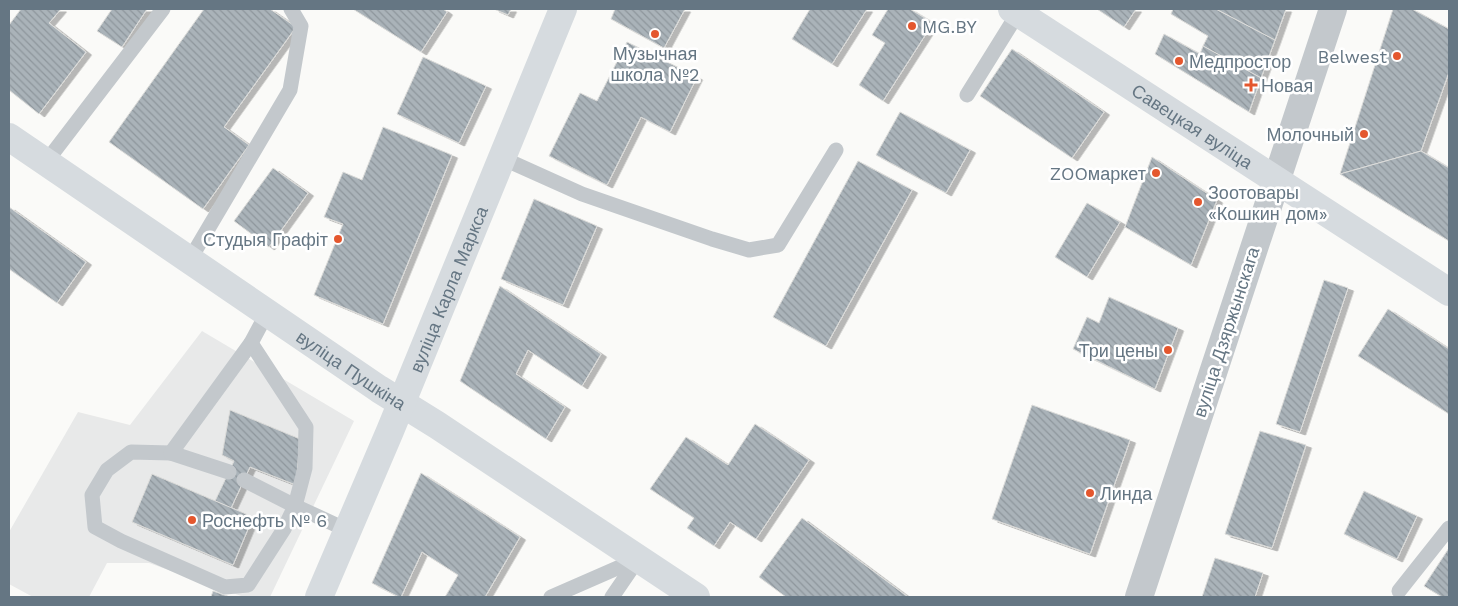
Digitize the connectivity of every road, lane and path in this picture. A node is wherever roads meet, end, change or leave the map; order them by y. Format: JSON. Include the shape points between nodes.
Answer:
{"nodes":[{"id":1,"x":163,"y":9,"type":"edge"},
{"id":2,"x":291,"y":9,"type":"edge"},
{"id":3,"x":563,"y":9,"type":"edge"},
{"id":4,"x":1333,"y":9,"type":"edge"},
{"id":5,"x":1015,"y":11,"type":"edge"},
{"id":6,"x":967,"y":95,"type":"dead end"},
{"id":7,"x":9,"y":137,"type":"edge"},
{"id":8,"x":836,"y":150,"type":"dead end"},
{"id":9,"x":502,"y":158,"type":"junction"},
{"id":10,"x":46,"y":162,"type":"junction"},
{"id":11,"x":1276,"y":182,"type":"junction"},
{"id":12,"x":190,"y":261,"type":"junction"},
{"id":13,"x":1449,"y":292,"type":"edge"},
{"id":14,"x":267,"y":313,"type":"junction"},
{"id":15,"x":251,"y":343,"type":"junction"},
{"id":16,"x":401,"y":403,"type":"junction"},
{"id":17,"x":171,"y":453,"type":"junction"},
{"id":18,"x":229,"y":472,"type":"dead end"},
{"id":19,"x":244,"y":480,"type":"dead end"},
{"id":20,"x":295,"y":506,"type":"junction"},
{"id":21,"x":1449,"y":528,"type":"edge"},
{"id":22,"x":348,"y":530,"type":"junction"},
{"id":23,"x":638,"y":559,"type":"junction"},
{"id":24,"x":1399,"y":591,"type":"dead end"},
{"id":25,"x":322,"y":596,"type":"edge"},
{"id":26,"x":551,"y":597,"type":"edge"},
{"id":27,"x":612,"y":597,"type":"edge"},
{"id":28,"x":696,"y":597,"type":"edge"},
{"id":29,"x":1139,"y":597,"type":"edge"}],
"edges":[{"from":1,"to":10,"type":"lane"},
{"from":2,"to":12,"type":"lane","via":[[301,26],[290,90]]},
{"from":3,"to":9,"type":"main road","name":"вуліца Карла Маркса"},
{"from":4,"to":11,"type":"street","name":"вуліца Дзяржынскага"},
{"from":5,"to":6,"type":"lane"},
{"from":5,"to":11,"type":"main road","name":"Савецкая вуліца"},
{"from":7,"to":10,"type":"main road","name":"вуліца Пушкіна"},
{"from":8,"to":9,"type":"lane","via":[[778,245],[749,250],[582,194]]},
{"from":9,"to":16,"type":"main road","name":"вуліца Карла Маркса"},
{"from":10,"to":12,"type":"main road","name":"вуліца Пушкіна"},
{"from":11,"to":13,"type":"main road","name":"Савецкая вуліца"},
{"from":11,"to":29,"type":"street","name":"вуліца Дзяржынскага"},
{"from":12,"to":14,"type":"main road","name":"вуліца Пушкіна"},
{"from":14,"to":15,"type":"lane"},
{"from":14,"to":16,"type":"main road","name":"вуліца Пушкіна"},
{"from":15,"to":17,"type":"lane"},
{"from":15,"to":20,"type":"lane","via":[[306,427],[305,468]]},
{"from":16,"to":22,"type":"main road","name":"вуліца Карла Маркса"},
{"from":16,"to":23,"type":"main road","name":"вуліца Пушкіна"},
{"from":17,"to":18,"type":"lane"},
{"from":17,"to":20,"type":"lane","via":[[131,452],[107,470],[92,495],[94,527],[225,587],[248,586]]},
{"from":19,"to":20,"type":"lane"},
{"from":20,"to":22,"type":"lane"},
{"from":21,"to":24,"type":"lane"},
{"from":22,"to":25,"type":"main road","name":"вуліца Карла Маркса"},
{"from":23,"to":26,"type":"lane"},
{"from":23,"to":27,"type":"lane"},
{"from":23,"to":28,"type":"main road","name":"вуліца Пушкіна"}]}
